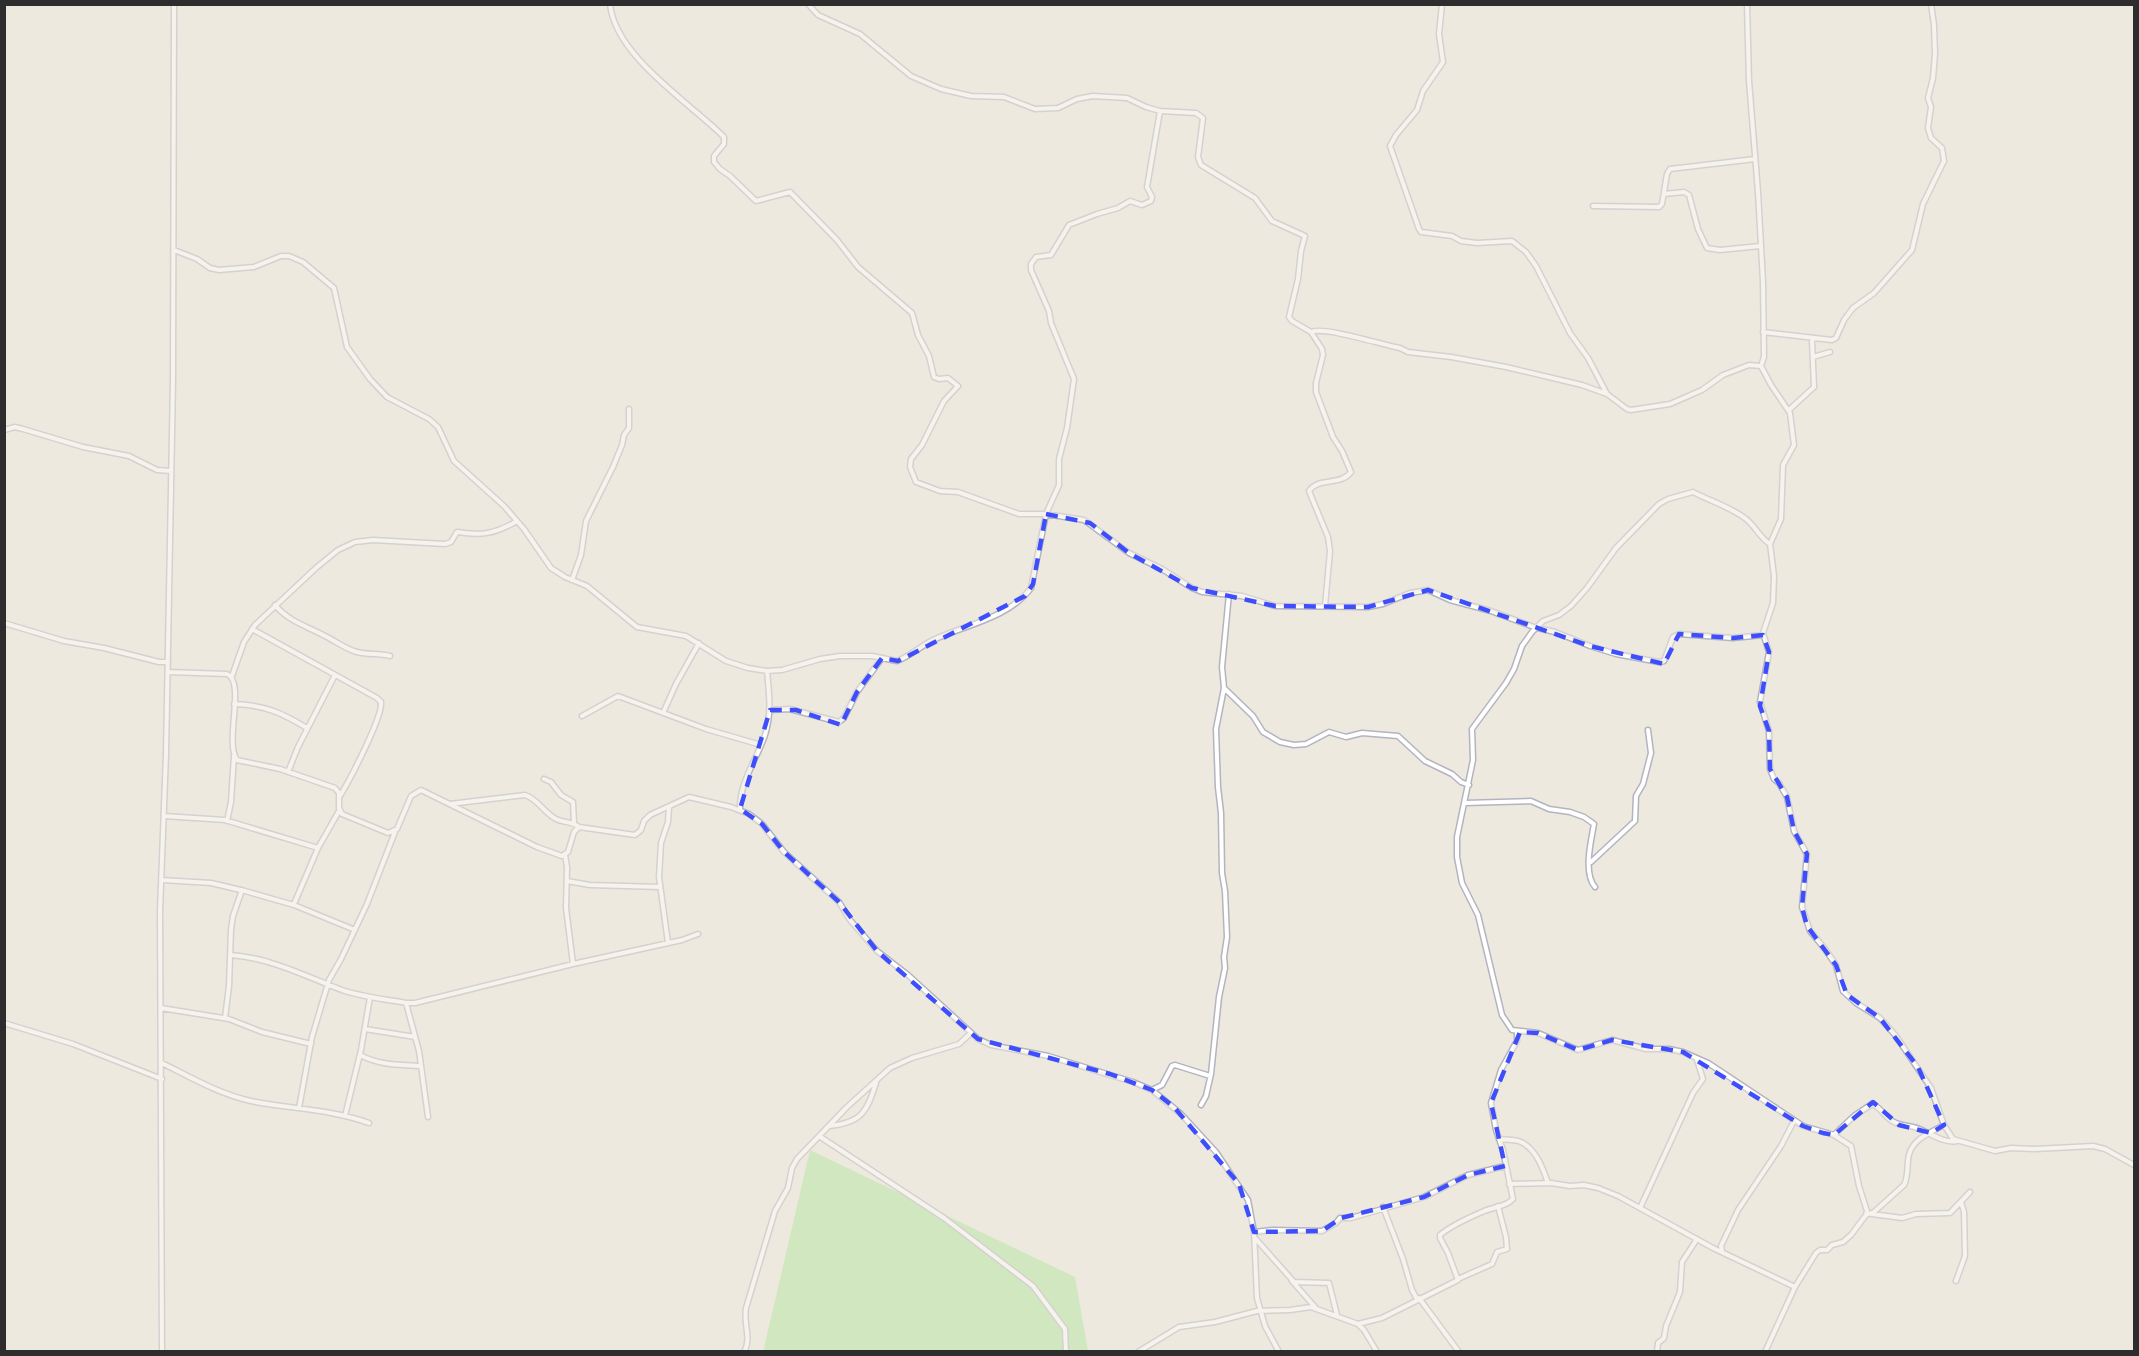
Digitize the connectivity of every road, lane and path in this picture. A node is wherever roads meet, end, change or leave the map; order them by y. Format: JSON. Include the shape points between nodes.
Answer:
{"nodes":[{"id":1,"x":174,"y":4,"type":"edge"},
{"id":2,"x":610,"y":4,"type":"edge"},
{"id":3,"x":808,"y":4,"type":"edge"},
{"id":4,"x":1442,"y":4,"type":"edge"},
{"id":5,"x":1747,"y":4,"type":"edge"},
{"id":6,"x":1931,"y":4,"type":"edge"},
{"id":7,"x":1160,"y":111,"type":"junction"},
{"id":8,"x":1755,"y":159,"type":"junction"},
{"id":9,"x":1664,"y":194,"type":"junction"},
{"id":10,"x":1593,"y":206,"type":"dead end"},
{"id":11,"x":1760,"y":246,"type":"junction"},
{"id":12,"x":174,"y":250,"type":"junction"},
{"id":13,"x":1311,"y":332,"type":"junction"},
{"id":14,"x":1764,"y":332,"type":"junction"},
{"id":15,"x":1815,"y":338,"type":"junction"},
{"id":16,"x":1830,"y":352,"type":"dead end"},
{"id":17,"x":1813,"y":357,"type":"junction"},
{"id":18,"x":1761,"y":366,"type":"junction"},
{"id":19,"x":1607,"y":394,"type":"junction"},
{"id":20,"x":629,"y":409,"type":"dead end"},
{"id":21,"x":1788,"y":410,"type":"junction"},
{"id":22,"x":4,"y":430,"type":"edge"},
{"id":23,"x":171,"y":471,"type":"junction"},
{"id":24,"x":1046,"y":514,"type":"junction"},
{"id":25,"x":517,"y":520,"type":"junction"},
{"id":26,"x":1770,"y":544,"type":"junction"},
{"id":27,"x":572,"y":580,"type":"junction"},
{"id":28,"x":1229,"y":594,"type":"junction"},
{"id":29,"x":275,"y":605,"type":"junction"},
{"id":30,"x":1325,"y":606,"type":"junction"},
{"id":31,"x":4,"y":623,"type":"edge"},
{"id":32,"x":1536,"y":627,"type":"junction"},
{"id":33,"x":252,"y":629,"type":"junction"},
{"id":34,"x":1763,"y":635,"type":"junction"},
{"id":35,"x":699,"y":643,"type":"junction"},
{"id":36,"x":390,"y":656,"type":"dead end"},
{"id":37,"x":882,"y":658,"type":"junction"},
{"id":38,"x":168,"y":662,"type":"junction"},
{"id":39,"x":767,"y":670,"type":"junction"},
{"id":40,"x":168,"y":672,"type":"junction"},
{"id":41,"x":335,"y":675,"type":"junction"},
{"id":42,"x":232,"y":676,"type":"junction"},
{"id":43,"x":1224,"y":688,"type":"junction"},
{"id":44,"x":234,"y":704,"type":"junction"},
{"id":45,"x":770,"y":710,"type":"junction"},
{"id":46,"x":663,"y":713,"type":"junction"},
{"id":47,"x":582,"y":716,"type":"dead end"},
{"id":48,"x":307,"y":728,"type":"junction"},
{"id":49,"x":1648,"y":730,"type":"dead end"},
{"id":50,"x":761,"y":745,"type":"junction"},
{"id":51,"x":234,"y":756,"type":"junction"},
{"id":52,"x":288,"y":772,"type":"junction"},
{"id":53,"x":544,"y":779,"type":"dead end"},
{"id":54,"x":1469,"y":785,"type":"junction"},
{"id":55,"x":340,"y":796,"type":"junction"},
{"id":56,"x":1465,"y":803,"type":"junction"},
{"id":57,"x":449,"y":804,"type":"junction"},
{"id":58,"x":669,"y":807,"type":"junction"},
{"id":59,"x":740,"y":809,"type":"junction"},
{"id":60,"x":339,"y":811,"type":"junction"},
{"id":61,"x":164,"y":816,"type":"junction"},
{"id":62,"x":227,"y":821,"type":"junction"},
{"id":63,"x":574,"y":823,"type":"junction"},
{"id":64,"x":579,"y":827,"type":"junction"},
{"id":65,"x":395,"y":832,"type":"junction"},
{"id":66,"x":318,"y":848,"type":"junction"},
{"id":67,"x":565,"y":855,"type":"junction"},
{"id":68,"x":1590,"y":864,"type":"junction"},
{"id":69,"x":162,"y":880,"type":"junction"},
{"id":70,"x":567,"y":881,"type":"junction"},
{"id":71,"x":660,"y":887,"type":"junction"},
{"id":72,"x":1595,"y":887,"type":"dead end"},
{"id":73,"x":242,"y":890,"type":"junction"},
{"id":74,"x":294,"y":905,"type":"junction"},
{"id":75,"x":355,"y":930,"type":"junction"},
{"id":76,"x":698,"y":934,"type":"dead end"},
{"id":77,"x":668,"y":943,"type":"junction"},
{"id":78,"x":231,"y":955,"type":"junction"},
{"id":79,"x":573,"y":964,"type":"junction"},
{"id":80,"x":328,"y":984,"type":"junction"},
{"id":81,"x":370,"y":996,"type":"junction"},
{"id":82,"x":406,"y":1003,"type":"junction"},
{"id":83,"x":161,"y":1008,"type":"junction"},
{"id":84,"x":225,"y":1018,"type":"junction"},
{"id":85,"x":4,"y":1023,"type":"edge"},
{"id":86,"x":365,"y":1029,"type":"junction"},
{"id":87,"x":1517,"y":1032,"type":"junction"},
{"id":88,"x":971,"y":1034,"type":"junction"},
{"id":89,"x":415,"y":1037,"type":"junction"},
{"id":90,"x":311,"y":1044,"type":"junction"},
{"id":91,"x":360,"y":1055,"type":"junction"},
{"id":92,"x":1697,"y":1059,"type":"junction"},
{"id":93,"x":162,"y":1063,"type":"junction"},
{"id":94,"x":421,"y":1066,"type":"junction"},
{"id":95,"x":1210,"y":1076,"type":"junction"},
{"id":96,"x":162,"y":1079,"type":"junction"},
{"id":97,"x":877,"y":1080,"type":"junction"},
{"id":98,"x":1152,"y":1090,"type":"junction"},
{"id":99,"x":1200,"y":1105,"type":"dead end"},
{"id":100,"x":299,"y":1108,"type":"junction"},
{"id":101,"x":345,"y":1116,"type":"junction"},
{"id":102,"x":428,"y":1117,"type":"dead end"},
{"id":103,"x":1794,"y":1121,"type":"junction"},
{"id":104,"x":369,"y":1123,"type":"dead end"},
{"id":105,"x":1944,"y":1125,"type":"junction"},
{"id":106,"x":829,"y":1126,"type":"junction"},
{"id":107,"x":1931,"y":1133,"type":"junction"},
{"id":108,"x":1834,"y":1135,"type":"junction"},
{"id":109,"x":819,"y":1136,"type":"junction"},
{"id":110,"x":1499,"y":1139,"type":"junction"},
{"id":111,"x":1957,"y":1141,"type":"junction"},
{"id":112,"x":2134,"y":1165,"type":"edge"},
{"id":113,"x":1505,"y":1167,"type":"junction"},
{"id":114,"x":1548,"y":1183,"type":"junction"},
{"id":115,"x":1509,"y":1184,"type":"junction"},
{"id":116,"x":1970,"y":1192,"type":"dead end"},
{"id":117,"x":1961,"y":1202,"type":"junction"},
{"id":118,"x":1498,"y":1206,"type":"junction"},
{"id":119,"x":1383,"y":1207,"type":"junction"},
{"id":120,"x":1640,"y":1208,"type":"junction"},
{"id":121,"x":1869,"y":1215,"type":"junction"},
{"id":122,"x":1254,"y":1235,"type":"junction"},
{"id":123,"x":1697,"y":1239,"type":"junction"},
{"id":124,"x":1721,"y":1246,"type":"junction"},
{"id":125,"x":1716,"y":1249,"type":"junction"},
{"id":126,"x":1722,"y":1252,"type":"junction"},
{"id":127,"x":1458,"y":1279,"type":"junction"},
{"id":128,"x":1292,"y":1281,"type":"junction"},
{"id":129,"x":1956,"y":1281,"type":"dead end"},
{"id":130,"x":1795,"y":1287,"type":"junction"},
{"id":131,"x":1418,"y":1298,"type":"junction"},
{"id":132,"x":1316,"y":1308,"type":"junction"},
{"id":133,"x":1261,"y":1311,"type":"junction"},
{"id":134,"x":1337,"y":1316,"type":"junction"},
{"id":135,"x":1358,"y":1324,"type":"junction"},
{"id":136,"x":162,"y":1352,"type":"edge"},
{"id":137,"x":744,"y":1352,"type":"edge"},
{"id":138,"x":1066,"y":1352,"type":"edge"},
{"id":139,"x":1138,"y":1352,"type":"edge"},
{"id":140,"x":1279,"y":1352,"type":"edge"},
{"id":141,"x":1377,"y":1352,"type":"edge"},
{"id":142,"x":1459,"y":1352,"type":"edge"},
{"id":143,"x":1657,"y":1352,"type":"edge"},
{"id":144,"x":1765,"y":1352,"type":"edge"}],
"edges":[{"from":1,"to":12,"type":"street"},
{"from":2,"to":24,"type":"street","via":[[615,26],[631,49],[660,81],[724,137],[724,144],[714,156],[720,169],[756,201],[790,192],[858,267],[912,313],[934,377],[948,378],[958,386],[944,401],[911,459],[915,481],[1019,514]]},
{"from":3,"to":7,"type":"street","via":[[819,15],[860,34],[911,76],[941,89],[971,96],[1004,97],[1035,109],[1058,108],[1077,99],[1098,96],[1126,98]]},
{"from":4,"to":19,"type":"street","via":[[1438,26],[1443,62],[1423,91],[1417,110],[1390,146],[1419,229],[1461,241],[1512,241],[1526,252]]},
{"from":5,"to":8,"type":"street"},
{"from":6,"to":15,"type":"street","via":[[1935,54],[1928,128],[1931,138],[1942,148],[1944,161],[1923,206],[1912,250],[1874,293],[1853,308],[1836,338]]},
{"from":7,"to":13,"type":"street","via":[[1196,113],[1203,118],[1198,157],[1201,165],[1255,198],[1272,221],[1305,236],[1289,317]]},
{"from":7,"to":24,"type":"street","via":[[1147,187],[1151,201],[1142,205],[1130,201],[1070,224],[1051,255],[1036,257],[1031,264],[1074,379],[1059,459],[1059,485]]},
{"from":8,"to":9,"type":"street","via":[[1670,169]]},
{"from":8,"to":11,"type":"street"},
{"from":9,"to":10,"type":"street","via":[[1659,207]]},
{"from":9,"to":11,"type":"street","via":[[1689,195],[1707,248]]},
{"from":11,"to":14,"type":"street"},
{"from":12,"to":23,"type":"street"},
{"from":12,"to":25,"type":"street","via":[[219,270],[254,267],[277,257],[289,256],[303,262],[334,288],[347,347],[370,379],[387,397],[435,424],[454,461]]},
{"from":13,"to":19,"type":"street","via":[[1330,331],[1408,352],[1531,372]]},
{"from":13,"to":30,"type":"street","via":[[1323,352],[1317,397],[1351,472],[1345,478],[1314,485],[1309,491],[1330,551]]},
{"from":14,"to":15,"type":"street"},
{"from":14,"to":18,"type":"street"},
{"from":15,"to":17,"type":"street"},
{"from":16,"to":17,"type":"street"},
{"from":17,"to":21,"type":"street","via":[[1814,387]]},
{"from":18,"to":19,"type":"street","via":[[1749,365],[1723,375],[1691,396],[1654,407],[1629,410]]},
{"from":18,"to":21,"type":"street"},
{"from":20,"to":27,"type":"street","via":[[629,428],[586,521]]},
{"from":21,"to":26,"type":"street","via":[[1794,445],[1783,465],[1781,519]]},
{"from":22,"to":23,"type":"street","via":[[23,429]]},
{"from":23,"to":38,"type":"street"},
{"from":24,"to":28,"type":"street","via":[[1090,523],[1129,553],[1192,588]]},
{"from":24,"to":37,"type":"street","via":[[1033,584],[1025,596],[898,661]]},
{"from":25,"to":27,"type":"street","via":[[548,565]]},
{"from":25,"to":29,"type":"street","via":[[495,531],[474,535],[457,532],[445,544],[355,542],[324,560]]},
{"from":26,"to":32,"type":"street","via":[[1743,516],[1693,492],[1666,500],[1616,548],[1571,606]]},
{"from":26,"to":34,"type":"street","via":[[1773,603]]},
{"from":27,"to":35,"type":"street","via":[[596,593],[637,627],[686,636]]},
{"from":28,"to":30,"type":"street","via":[[1275,606]]},
{"from":28,"to":43,"type":"street","via":[[1222,667]]},
{"from":29,"to":33,"type":"street"},
{"from":29,"to":36,"type":"street","via":[[294,621],[346,648]]},
{"from":30,"to":32,"type":"street","via":[[1377,606],[1428,590]]},
{"from":31,"to":38,"type":"street","via":[[64,641]]},
{"from":32,"to":34,"type":"street","via":[[1616,654],[1659,662],[1664,661],[1673,637],[1679,634],[1733,638]]},
{"from":32,"to":54,"type":"street","via":[[1522,646],[1506,682],[1473,727]]},
{"from":33,"to":41,"type":"street"},
{"from":33,"to":42,"type":"street"},
{"from":34,"to":105,"type":"street","via":[[1769,652],[1760,706],[1769,731],[1770,769],[1787,797],[1794,831],[1807,854],[1802,908],[1807,926],[1836,964],[1846,995],[1880,1018],[1918,1067]]},
{"from":35,"to":39,"type":"street","via":[[734,664]]},
{"from":35,"to":46,"type":"street"},
{"from":37,"to":39,"type":"street","via":[[840,656]]},
{"from":37,"to":45,"type":"street","via":[[839,722],[790,709]]},
{"from":38,"to":40,"type":"street"},
{"from":39,"to":45,"type":"street"},
{"from":40,"to":42,"type":"street"},
{"from":40,"to":61,"type":"street"},
{"from":41,"to":48,"type":"street"},
{"from":41,"to":55,"type":"street","via":[[377,698],[382,705]]},
{"from":42,"to":44,"type":"street"},
{"from":43,"to":54,"type":"street","via":[[1253,716],[1263,732],[1280,742],[1306,744],[1329,732],[1347,737],[1398,736],[1425,761]]},
{"from":43,"to":95,"type":"street","via":[[1216,729],[1227,937]]},
{"from":44,"to":48,"type":"street","via":[[272,709]]},
{"from":44,"to":51,"type":"street"},
{"from":45,"to":50,"type":"street"},
{"from":46,"to":47,"type":"street","via":[[617,696]]},
{"from":46,"to":50,"type":"street"},
{"from":48,"to":52,"type":"street"},
{"from":49,"to":68,"type":"street","via":[[1651,753],[1636,796],[1635,820]]},
{"from":50,"to":59,"type":"street","via":[[744,786]]},
{"from":51,"to":52,"type":"street","via":[[240,761]]},
{"from":51,"to":62,"type":"street"},
{"from":52,"to":55,"type":"street","via":[[335,788]]},
{"from":53,"to":63,"type":"street","via":[[573,802]]},
{"from":54,"to":56,"type":"street"},
{"from":55,"to":60,"type":"street"},
{"from":56,"to":68,"type":"street","via":[[1531,801],[1584,817],[1594,824]]},
{"from":56,"to":87,"type":"street","via":[[1456,845],[1460,873],[1478,915],[1502,1015],[1509,1029]]},
{"from":57,"to":63,"type":"street","via":[[525,795],[556,819]]},
{"from":57,"to":65,"type":"street","via":[[418,791],[411,796]]},
{"from":57,"to":67,"type":"street","via":[[537,847]]},
{"from":58,"to":59,"type":"street","via":[[690,797]]},
{"from":58,"to":64,"type":"street","via":[[645,819],[635,835]]},
{"from":58,"to":71,"type":"street","via":[[661,843]]},
{"from":59,"to":88,"type":"street","via":[[762,824],[784,852],[839,902],[877,951]]},
{"from":60,"to":65,"type":"street","via":[[382,832]]},
{"from":60,"to":66,"type":"street"},
{"from":61,"to":62,"type":"street"},
{"from":61,"to":69,"type":"street"},
{"from":62,"to":66,"type":"street"},
{"from":63,"to":64,"type":"street"},
{"from":64,"to":67,"type":"street"},
{"from":65,"to":75,"type":"street"},
{"from":66,"to":74,"type":"street"},
{"from":67,"to":70,"type":"street"},
{"from":68,"to":72,"type":"street","via":[[1589,875]]},
{"from":69,"to":73,"type":"street","via":[[212,883]]},
{"from":69,"to":83,"type":"street"},
{"from":70,"to":71,"type":"street"},
{"from":70,"to":79,"type":"street"},
{"from":71,"to":77,"type":"street"},
{"from":73,"to":74,"type":"street"},
{"from":73,"to":78,"type":"street","via":[[233,916]]},
{"from":74,"to":75,"type":"street"},
{"from":75,"to":80,"type":"street"},
{"from":76,"to":77,"type":"street"},
{"from":77,"to":79,"type":"street"},
{"from":78,"to":80,"type":"street","via":[[261,959]]},
{"from":78,"to":84,"type":"street"},
{"from":79,"to":82,"type":"street"},
{"from":80,"to":81,"type":"street"},
{"from":80,"to":90,"type":"street"},
{"from":81,"to":82,"type":"street"},
{"from":81,"to":86,"type":"street"},
{"from":82,"to":89,"type":"street"},
{"from":83,"to":84,"type":"street"},
{"from":83,"to":93,"type":"street"},
{"from":84,"to":90,"type":"street"},
{"from":85,"to":96,"type":"street","via":[[74,1044]]},
{"from":86,"to":89,"type":"street"},
{"from":86,"to":91,"type":"street"},
{"from":87,"to":92,"type":"street","via":[[1538,1033],[1578,1050],[1612,1040],[1647,1049],[1679,1051]]},
{"from":87,"to":110,"type":"street","via":[[1517,1041],[1505,1060],[1491,1103]]},
{"from":88,"to":97,"type":"street","via":[[956,1046],[893,1066]]},
{"from":88,"to":98,"type":"street","via":[[991,1045],[1048,1056]]},
{"from":89,"to":94,"type":"street"},
{"from":90,"to":100,"type":"street"},
{"from":91,"to":94,"type":"street","via":[[385,1064]]},
{"from":91,"to":101,"type":"street"},
{"from":92,"to":103,"type":"street"},
{"from":92,"to":120,"type":"street","via":[[1703,1079]]},
{"from":93,"to":96,"type":"street"},
{"from":93,"to":100,"type":"street","via":[[237,1097]]},
{"from":94,"to":102,"type":"street"},
{"from":95,"to":98,"type":"street","via":[[1175,1065],[1162,1085]]},
{"from":95,"to":99,"type":"street"},
{"from":96,"to":136,"type":"street"},
{"from":97,"to":106,"type":"street"},
{"from":97,"to":106,"type":"street","via":[[862,1115]]},
{"from":98,"to":122,"type":"street","via":[[1181,1114],[1229,1170],[1248,1200]]},
{"from":100,"to":101,"type":"street"},
{"from":101,"to":104,"type":"street"},
{"from":103,"to":108,"type":"street"},
{"from":103,"to":124,"type":"street","via":[[1738,1210]]},
{"from":105,"to":107,"type":"street"},
{"from":105,"to":111,"type":"street"},
{"from":106,"to":109,"type":"street"},
{"from":107,"to":108,"type":"street","via":[[1893,1122],[1872,1104]]},
{"from":107,"to":111,"type":"street"},
{"from":107,"to":121,"type":"street","via":[[1918,1139],[1909,1150],[1904,1185]]},
{"from":108,"to":121,"type":"street","via":[[1852,1149]]},
{"from":109,"to":137,"type":"street","via":[[794,1164],[790,1183],[775,1211],[746,1308],[748,1344]]},
{"from":109,"to":138,"type":"street","via":[[944,1218],[1033,1286],[1065,1329]]},
{"from":110,"to":113,"type":"street"},
{"from":110,"to":114,"type":"street","via":[[1526,1145],[1540,1163]]},
{"from":111,"to":112,"type":"street","via":[[1995,1151],[2093,1146]]},
{"from":113,"to":115,"type":"street"},
{"from":113,"to":119,"type":"street","via":[[1468,1174],[1424,1197]]},
{"from":114,"to":115,"type":"street"},
{"from":114,"to":120,"type":"street","via":[[1590,1186]]},
{"from":115,"to":118,"type":"street","via":[[1512,1199]]},
{"from":116,"to":117,"type":"street"},
{"from":117,"to":121,"type":"street","via":[[1950,1214],[1902,1218]]},
{"from":117,"to":129,"type":"street","via":[[1965,1256]]},
{"from":118,"to":127,"type":"street","via":[[1507,1249],[1496,1253],[1492,1264]]},
{"from":118,"to":127,"type":"street","via":[[1440,1235]]},
{"from":119,"to":122,"type":"street","via":[[1340,1218],[1322,1231],[1273,1230]]},
{"from":119,"to":131,"type":"street"},
{"from":120,"to":123,"type":"street"},
{"from":121,"to":130,"type":"street","via":[[1848,1238],[1816,1253]]},
{"from":122,"to":128,"type":"street"},
{"from":122,"to":133,"type":"street"},
{"from":123,"to":125,"type":"street"},
{"from":123,"to":143,"type":"street","via":[[1682,1262],[1680,1292]]},
{"from":124,"to":125,"type":"street"},
{"from":124,"to":126,"type":"street"},
{"from":125,"to":126,"type":"street"},
{"from":126,"to":130,"type":"street"},
{"from":127,"to":131,"type":"street"},
{"from":128,"to":132,"type":"street"},
{"from":128,"to":134,"type":"street","via":[[1329,1283]]},
{"from":130,"to":144,"type":"street"},
{"from":131,"to":135,"type":"street","via":[[1382,1318]]},
{"from":131,"to":142,"type":"street"},
{"from":132,"to":133,"type":"street"},
{"from":132,"to":134,"type":"street"},
{"from":133,"to":139,"type":"street","via":[[1179,1327]]},
{"from":133,"to":140,"type":"street"},
{"from":134,"to":135,"type":"street"},
{"from":135,"to":141,"type":"street"}]}
